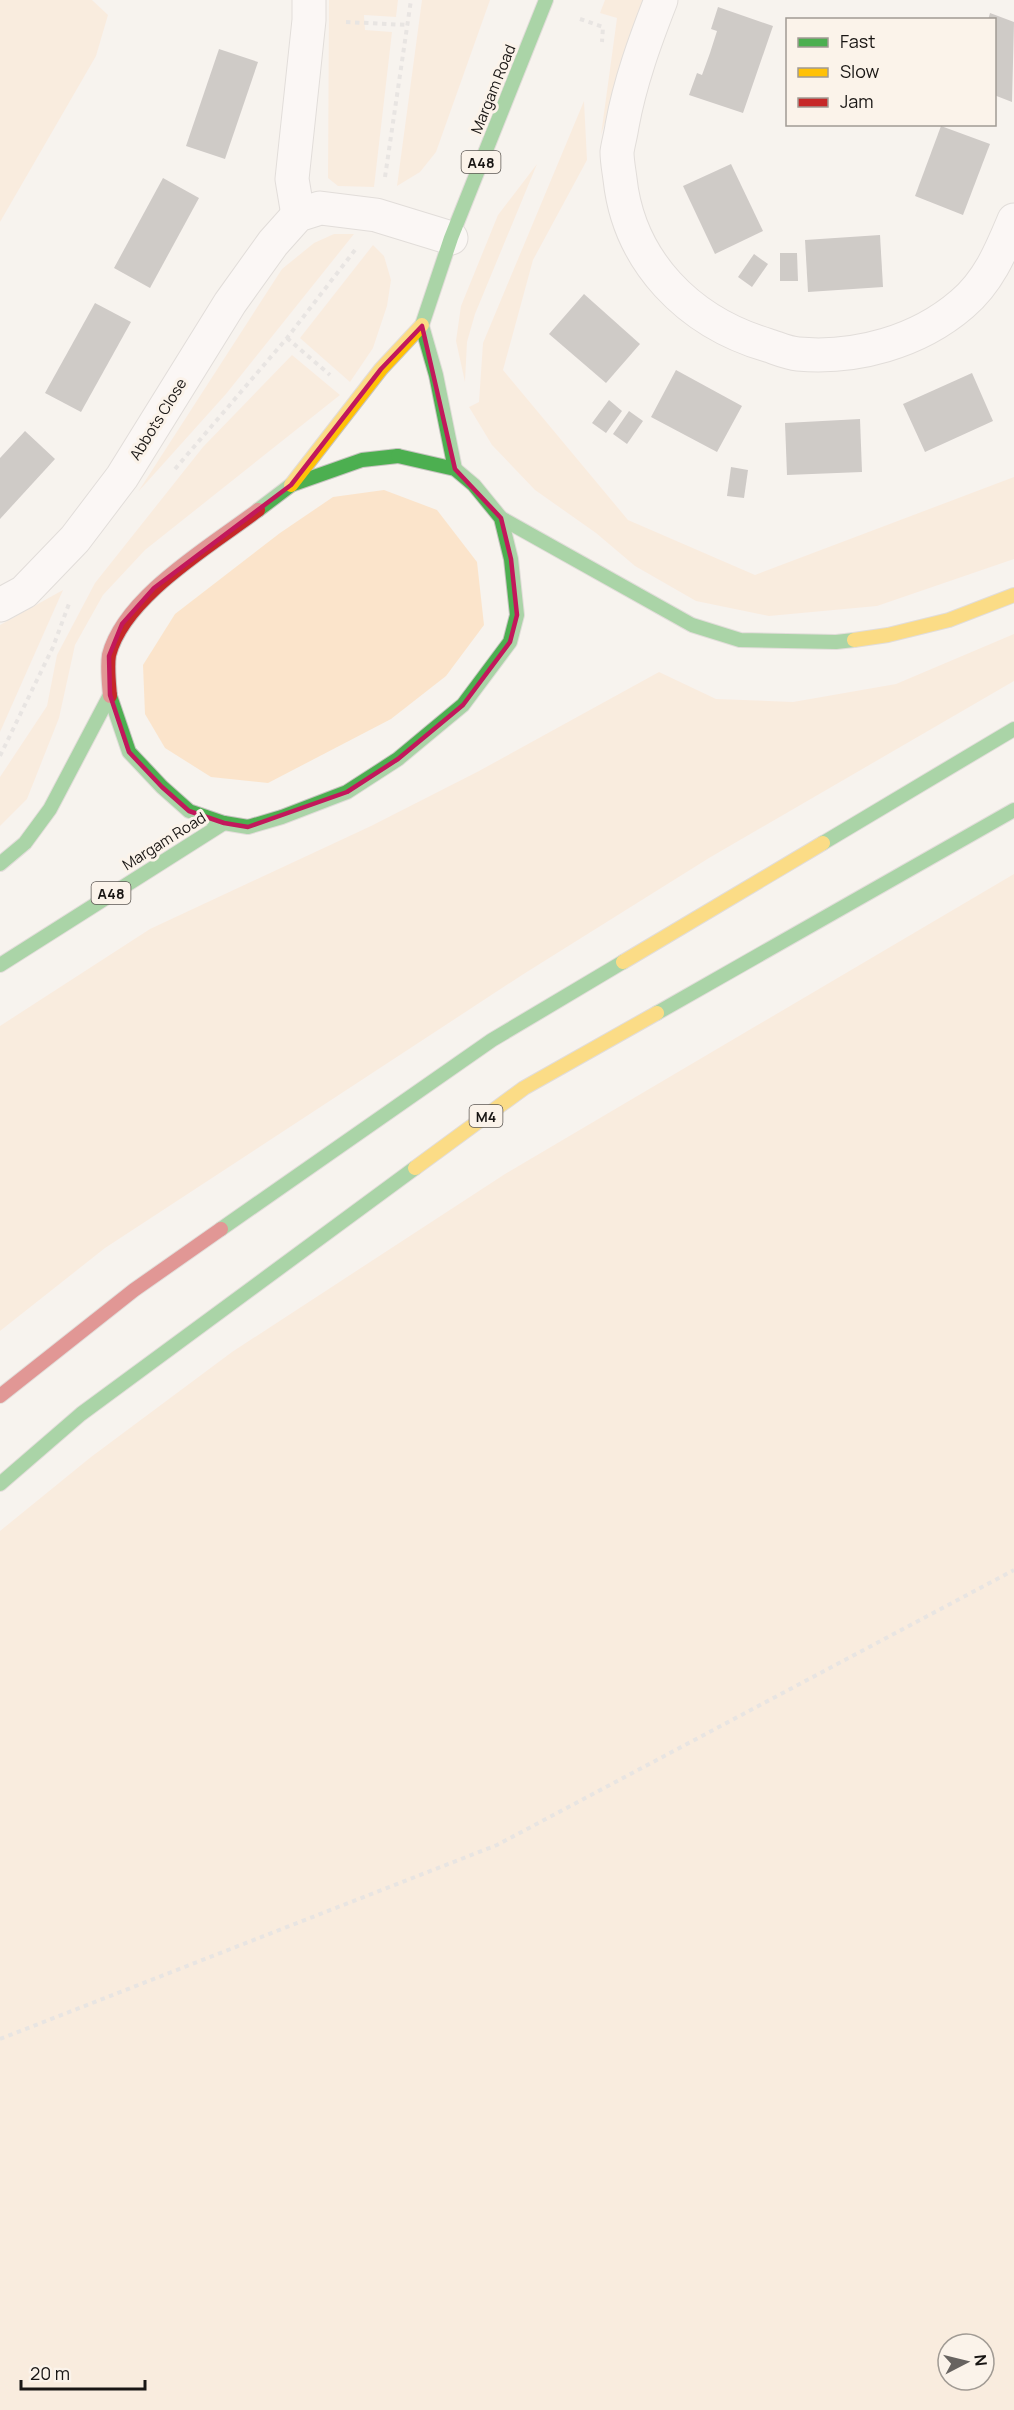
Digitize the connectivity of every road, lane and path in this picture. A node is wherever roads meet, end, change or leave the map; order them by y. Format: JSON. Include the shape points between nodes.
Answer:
{"nodes":[{"id":1,"x":411,"y":0,"type":"edge"},
{"id":2,"x":546,"y":0,"type":"edge"},
{"id":3,"x":661,"y":0,"type":"edge"},
{"id":4,"x":309,"y":10,"type":"edge"},
{"id":5,"x":408,"y":25,"type":"junction"},
{"id":6,"x":298,"y":215,"type":"junction"},
{"id":7,"x":376,"y":215,"type":"junction"},
{"id":8,"x":1014,"y":220,"type":"edge"},
{"id":9,"x":451,"y":238,"type":"junction"},
{"id":10,"x":422,"y":326,"type":"junction"},
{"id":11,"x":287,"y":338,"type":"junction"},
{"id":12,"x":338,"y":382,"type":"dead end"},
{"id":13,"x":455,"y":469,"type":"junction"},
{"id":14,"x":171,"y":473,"type":"dead end"},
{"id":15,"x":291,"y":485,"type":"junction"},
{"id":16,"x":501,"y":518,"type":"junction"},
{"id":17,"x":1014,"y":595,"type":"edge"},
{"id":18,"x":72,"y":598,"type":"dead end"},
{"id":19,"x":0,"y":605,"type":"edge"},
{"id":20,"x":110,"y":695,"type":"junction"},
{"id":21,"x":1014,"y":729,"type":"edge"},
{"id":22,"x":0,"y":756,"type":"edge"},
{"id":23,"x":1014,"y":810,"type":"edge"},
{"id":24,"x":224,"y":823,"type":"junction"},
{"id":25,"x":0,"y":864,"type":"edge"},
{"id":26,"x":0,"y":965,"type":"edge"},
{"id":27,"x":0,"y":1396,"type":"edge"},
{"id":28,"x":0,"y":1484,"type":"edge"},
{"id":29,"x":1014,"y":1570,"type":"edge"},
{"id":30,"x":0,"y":2039,"type":"edge"}],
"edges":[{"from":1,"to":5,"type":"path"},
{"from":2,"to":9,"type":"main road","name":"Margam Road","number":"A48"},
{"from":3,"to":8,"type":"street","via":[[638,59],[625,108],[617,152],[621,192],[645,257],[671,289],[703,317],[742,338],[795,354],[843,355],[884,346],[929,328],[964,303],[994,267]]},
{"from":4,"to":5,"type":"path"},
{"from":4,"to":6,"type":"street","via":[[292,179]]},
{"from":5,"to":7,"type":"path"},
{"from":6,"to":7,"type":"street","via":[[320,208]]},
{"from":6,"to":19,"type":"street","name":"Abbots Close","via":[[230,303],[122,477],[75,539],[24,592]]},
{"from":7,"to":9,"type":"street"},
{"from":7,"to":11,"type":"path","via":[[364,239]]},
{"from":9,"to":10,"type":"main road","name":"Margam Road","number":"A48"},
{"from":10,"to":13,"type":"main road"},
{"from":10,"to":15,"type":"main road","name":"Margam Road","number":"A48","via":[[381,369]]},
{"from":11,"to":12,"type":"path"},
{"from":11,"to":14,"type":"path"},
{"from":13,"to":15,"type":"main road","via":[[398,456],[362,460]]},
{"from":13,"to":16,"type":"main road"},
{"from":15,"to":20,"type":"main road","via":[[154,588],[122,624],[109,656]]},
{"from":16,"to":17,"type":"main road","via":[[692,624],[740,640],[836,642],[888,635],[949,620]]},
{"from":16,"to":24,"type":"main road","via":[[511,559],[517,615],[510,642],[463,705],[398,759],[347,792],[248,827]]},
{"from":18,"to":22,"type":"path","via":[[53,647]]},
{"from":20,"to":24,"type":"main road","via":[[129,752],[189,811]]},
{"from":20,"to":25,"type":"main road","via":[[64,788],[24,844]]},
{"from":21,"to":27,"type":"main road","via":[[492,1040],[134,1290]]},
{"from":23,"to":28,"type":"main road","number":"M4","via":[[524,1088],[81,1414]]},
{"from":24,"to":26,"type":"main road","name":"Margam Road","number":"A48"},
{"from":29,"to":30,"type":"path","via":[[497,1845]]}]}
